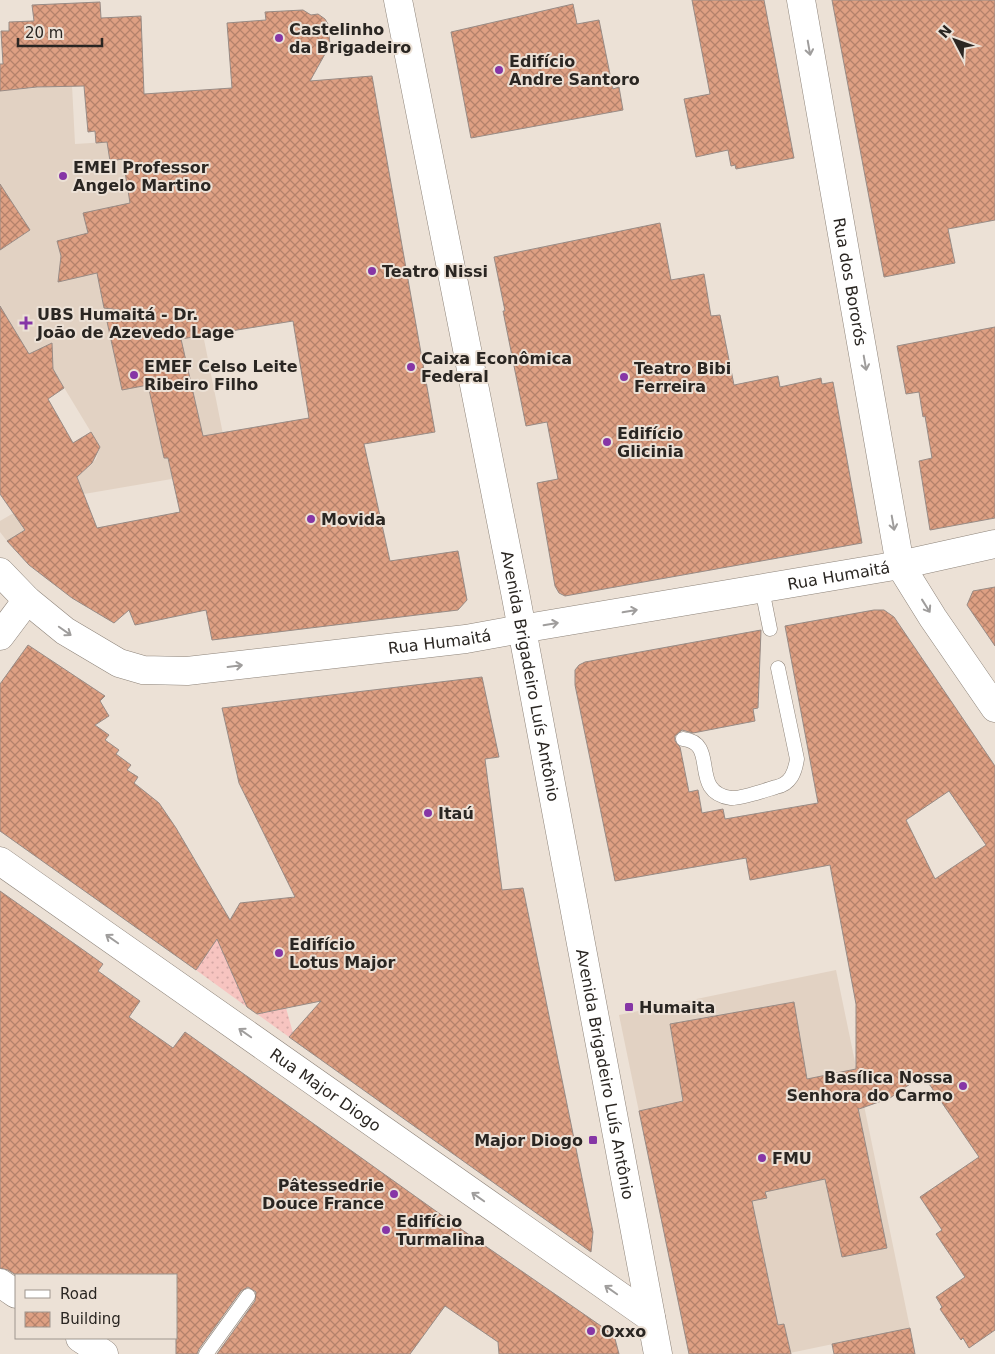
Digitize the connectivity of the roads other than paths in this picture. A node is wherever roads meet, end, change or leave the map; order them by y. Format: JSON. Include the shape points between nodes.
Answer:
{"nodes":[{"id":1,"x":398,"y":0,"type":"edge"},
{"id":2,"x":801,"y":0,"type":"edge"},
{"id":3,"x":995,"y":544,"type":"edge"},
{"id":4,"x":900,"y":565,"type":"junction"},
{"id":5,"x":0,"y":572,"type":"edge"},
{"id":6,"x":762,"y":589,"type":"junction"},
{"id":7,"x":27,"y":600,"type":"junction"},
{"id":8,"x":770,"y":628,"type":"dead end"},
{"id":9,"x":521,"y":629,"type":"junction"},
{"id":10,"x":0,"y":636,"type":"edge"},
{"id":11,"x":778,"y":668,"type":"dead end"},
{"id":12,"x":995,"y":708,"type":"edge"},
{"id":13,"x":683,"y":739,"type":"dead end"},
{"id":14,"x":0,"y":861,"type":"edge"},
{"id":15,"x":0,"y":1283,"type":"edge"},
{"id":16,"x":15,"y":1293,"type":"edge"},
{"id":17,"x":248,"y":1296,"type":"dead end"},
{"id":18,"x":651,"y":1318,"type":"junction"},
{"id":19,"x":82,"y":1339,"type":"edge"},
{"id":20,"x":104,"y":1354,"type":"edge"},
{"id":21,"x":206,"y":1354,"type":"edge"},
{"id":22,"x":658,"y":1354,"type":"edge"}],
"edges":[{"from":1,"to":9,"type":"street","name":"Avenida Brigadeiro Luís Antônio"},
{"from":2,"to":4,"type":"street","name":"Rua dos Bororós","one_way":true},
{"from":3,"to":4,"type":"street","name":"Rua Humaitá"},
{"from":4,"to":6,"type":"street","name":"Rua Humaitá"},
{"from":4,"to":12,"type":"street","one_way":true},
{"from":5,"to":7,"type":"street","name":"Rua Humaitá"},
{"from":6,"to":8,"type":"lane"},
{"from":9,"to":6,"type":"street","name":"Rua Humaitá","one_way":true},
{"from":7,"to":9,"type":"street","name":"Rua Humaitá","one_way":true,"via":[[65,631],[119,663],[143,670],[187,671],[466,639]]},
{"from":7,"to":10,"type":"street"},
{"from":9,"to":18,"type":"street","name":"Avenida Brigadeiro Luís Antônio"},
{"from":11,"to":13,"type":"lane","via":[[797,759],[795,772],[782,786],[732,798],[721,794],[706,781],[699,747],[692,740]]},
{"from":18,"to":14,"type":"street","name":"Rua Major Diogo","one_way":true},
{"from":15,"to":16,"type":"street"},
{"from":17,"to":21,"type":"lane"},
{"from":18,"to":22,"type":"street","name":"Avenida Brigadeiro Luís Antônio"},
{"from":19,"to":20,"type":"street"}]}
